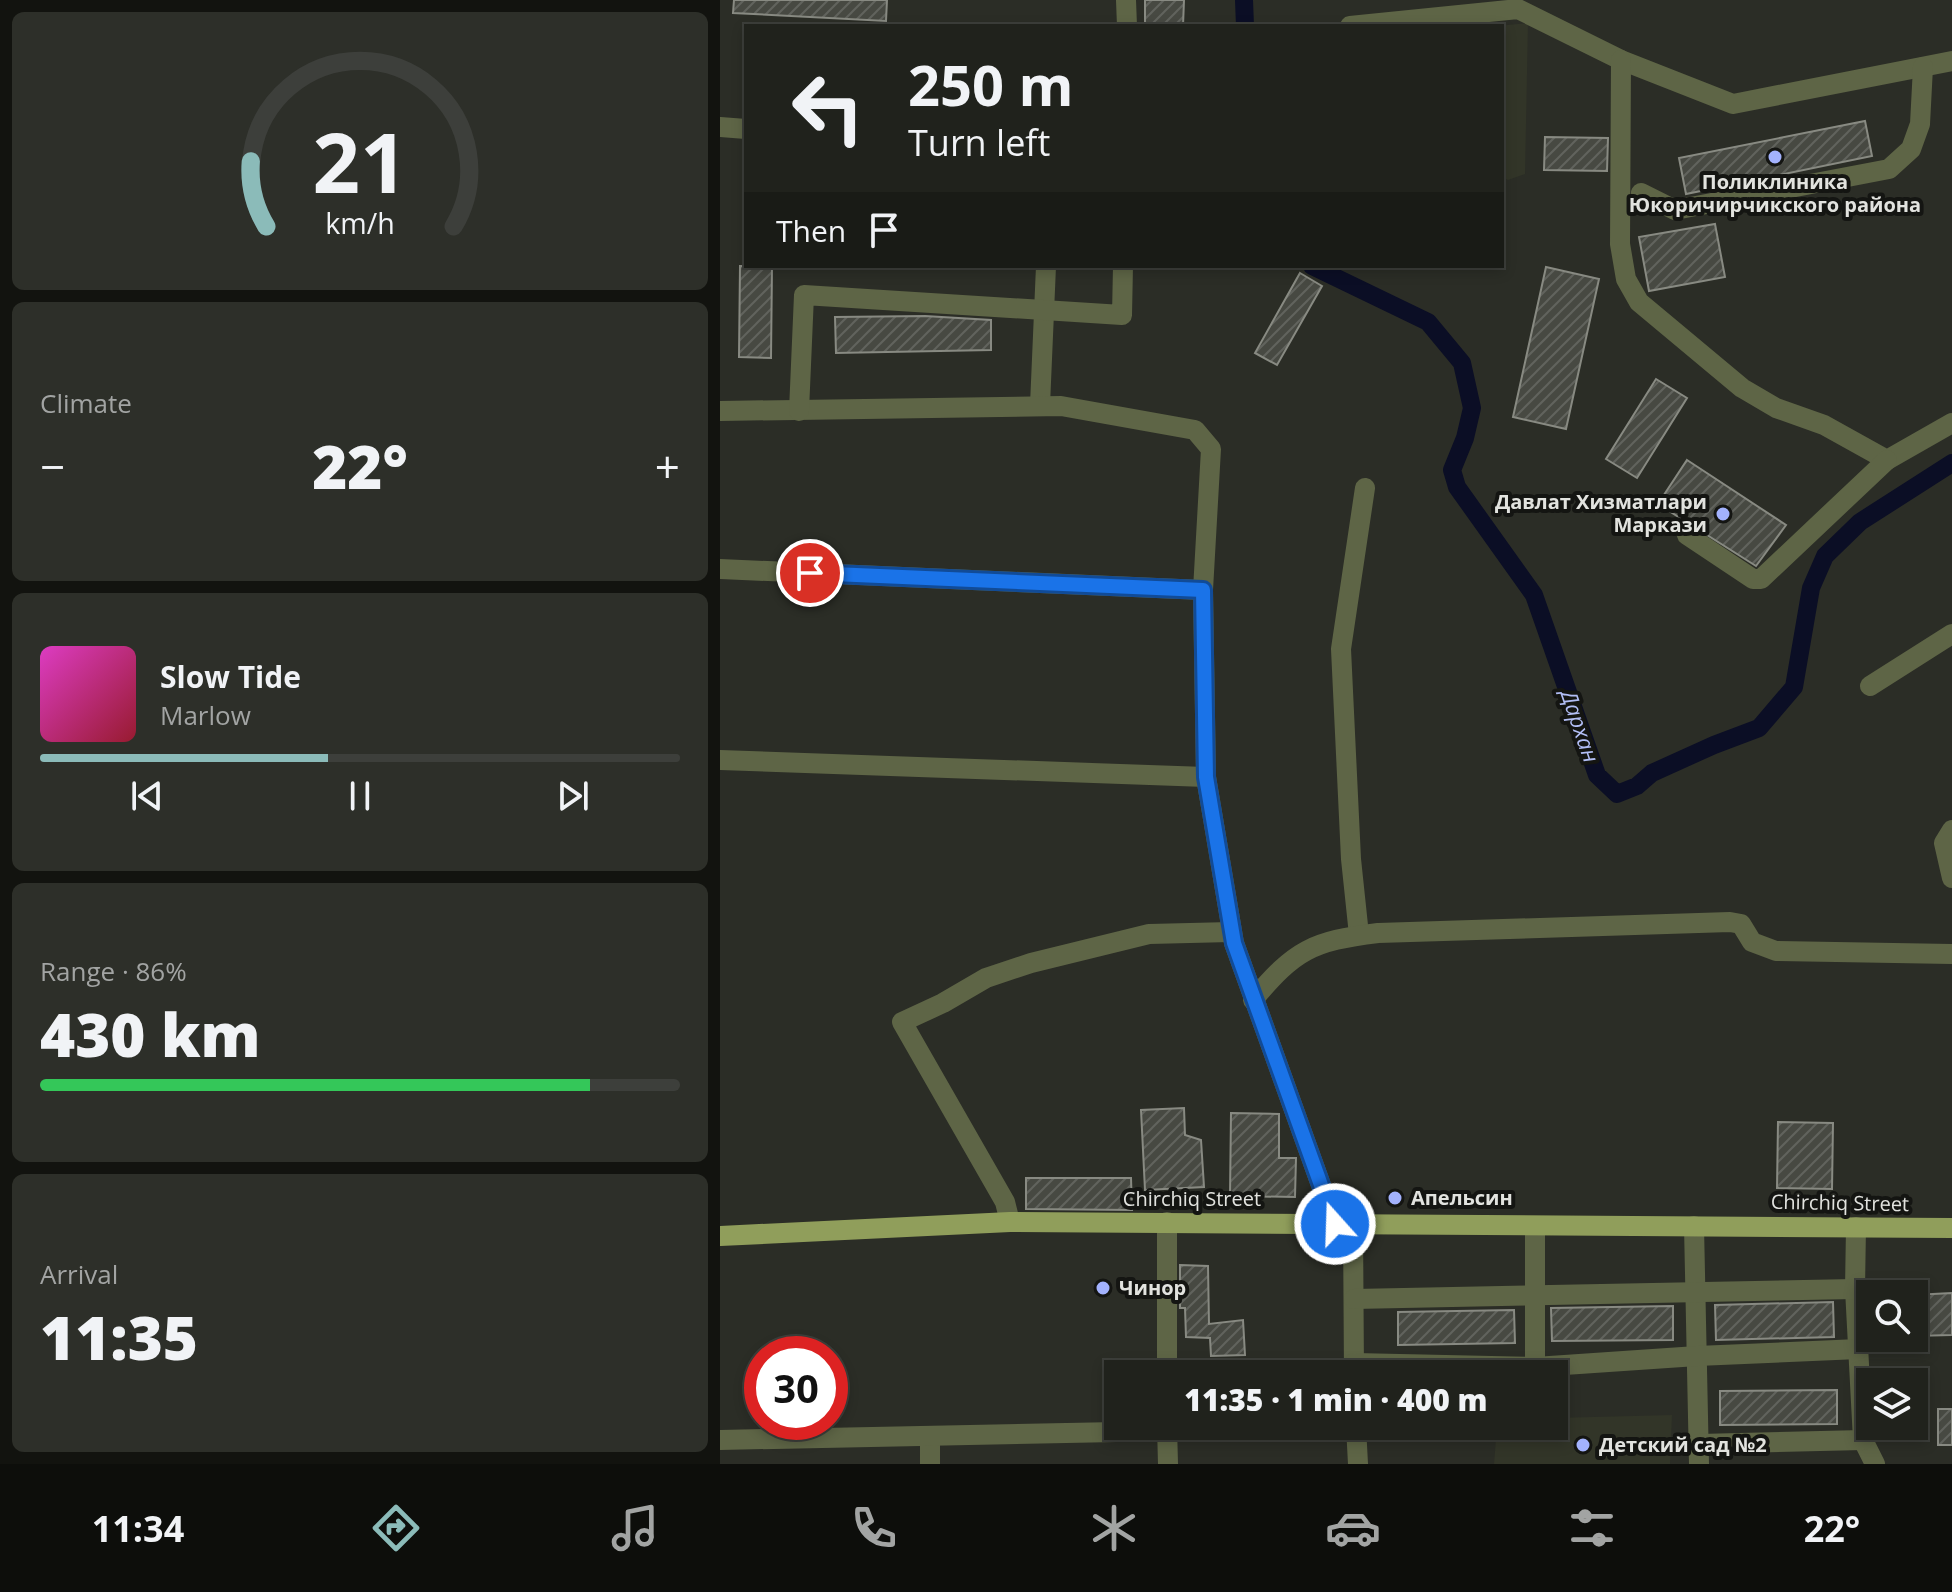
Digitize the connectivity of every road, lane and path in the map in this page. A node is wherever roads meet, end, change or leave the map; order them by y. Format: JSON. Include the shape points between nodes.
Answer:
{"nodes":[{"id":1,"x":1126,"y":0,"type":"edge"},
{"id":2,"x":1127,"y":24,"type":"edge"},
{"id":3,"x":1370,"y":24,"type":"edge"},
{"id":4,"x":1621,"y":60,"type":"junction"},
{"id":5,"x":1952,"y":61,"type":"edge"},
{"id":6,"x":1923,"y":67,"type":"junction"},
{"id":7,"x":720,"y":127,"type":"edge"},
{"id":8,"x":744,"y":129,"type":"edge"},
{"id":9,"x":1641,"y":193,"type":"dead end"},
{"id":10,"x":1046,"y":268,"type":"edge"},
{"id":11,"x":1123,"y":268,"type":"edge"},
{"id":12,"x":1045,"y":309,"type":"junction"},
{"id":13,"x":1043,"y":405,"type":"junction"},
{"id":14,"x":720,"y":411,"type":"edge"},
{"id":15,"x":799,"y":411,"type":"junction"},
{"id":16,"x":1952,"y":423,"type":"edge"},
{"id":17,"x":1887,"y":460,"type":"junction"},
{"id":18,"x":1365,"y":488,"type":"dead end"},
{"id":19,"x":1687,"y":535,"type":"dead end"},
{"id":20,"x":720,"y":569,"type":"edge"},
{"id":21,"x":1203,"y":590,"type":"junction"},
{"id":22,"x":1952,"y":634,"type":"edge"},
{"id":23,"x":1870,"y":686,"type":"dead end"},
{"id":24,"x":720,"y":760,"type":"edge"},
{"id":25,"x":1206,"y":777,"type":"junction"},
{"id":26,"x":1952,"y":830,"type":"edge"},
{"id":27,"x":1952,"y":878,"type":"edge"},
{"id":28,"x":1231,"y":932,"type":"junction"},
{"id":29,"x":1359,"y":935,"type":"junction"},
{"id":30,"x":1952,"y":954,"type":"edge"},
{"id":31,"x":1253,"y":1000,"type":"junction"},
{"id":32,"x":1010,"y":1222,"type":"junction"},
{"id":33,"x":1167,"y":1222,"type":"junction"},
{"id":34,"x":1344,"y":1224,"type":"junction"},
{"id":35,"x":1535,"y":1226,"type":"junction"},
{"id":36,"x":1694,"y":1226,"type":"junction"},
{"id":37,"x":1856,"y":1227,"type":"junction"},
{"id":38,"x":1952,"y":1228,"type":"edge"},
{"id":39,"x":720,"y":1236,"type":"edge"},
{"id":40,"x":1855,"y":1289,"type":"junction"},
{"id":41,"x":1693,"y":1294,"type":"junction"},
{"id":42,"x":1535,"y":1296,"type":"junction"},
{"id":43,"x":1354,"y":1299,"type":"junction"},
{"id":44,"x":1856,"y":1304,"type":"edge"},
{"id":45,"x":1856,"y":1349,"type":"edge"},
{"id":46,"x":1697,"y":1356,"type":"junction"},
{"id":47,"x":1167,"y":1360,"type":"edge"},
{"id":48,"x":1354,"y":1360,"type":"edge"},
{"id":49,"x":1535,"y":1360,"type":"edge"},
{"id":50,"x":1568,"y":1368,"type":"edge"},
{"id":51,"x":1104,"y":1431,"type":"edge"},
{"id":52,"x":930,"y":1436,"type":"junction"},
{"id":53,"x":720,"y":1440,"type":"edge"},
{"id":54,"x":1167,"y":1440,"type":"edge"},
{"id":55,"x":1357,"y":1440,"type":"edge"},
{"id":56,"x":1863,"y":1440,"type":"joint"},
{"id":57,"x":1699,"y":1454,"type":"edge"},
{"id":58,"x":930,"y":1464,"type":"edge"},
{"id":59,"x":1168,"y":1464,"type":"edge"},
{"id":60,"x":1358,"y":1464,"type":"edge"},
{"id":61,"x":1875,"y":1464,"type":"edge"}],
"edges":[{"from":1,"to":2,"type":"street"},
{"from":3,"to":4,"type":"street","via":[[1518,9]]},
{"from":4,"to":6,"type":"street","via":[[1733,104]]},
{"from":4,"to":17,"type":"street","via":[[1620,244],[1626,279],[1639,302],[1742,388]]},
{"from":5,"to":6,"type":"street"},
{"from":6,"to":9,"type":"street","via":[[1920,124],[1911,149],[1889,169],[1675,210]]},
{"from":7,"to":8,"type":"street"},
{"from":10,"to":12,"type":"street"},
{"from":11,"to":12,"type":"street","via":[[1122,315]]},
{"from":12,"to":13,"type":"street"},
{"from":12,"to":15,"type":"street","via":[[804,295]]},
{"from":13,"to":15,"type":"street"},
{"from":13,"to":21,"type":"street","via":[[1195,430],[1211,449]]},
{"from":14,"to":15,"type":"street"},
{"from":16,"to":17,"type":"street"},
{"from":17,"to":19,"type":"street","via":[[1761,579],[1753,579]]},
{"from":18,"to":29,"type":"street","via":[[1341,649]]},
{"from":20,"to":21,"type":"street"},
{"from":21,"to":25,"type":"street"},
{"from":22,"to":23,"type":"street"},
{"from":24,"to":25,"type":"street"},
{"from":25,"to":28,"type":"street"},
{"from":26,"to":27,"type":"street","via":[[1944,843]]},
{"from":28,"to":31,"type":"street"},
{"from":28,"to":32,"type":"street","via":[[1149,934],[1031,963],[986,978],[902,1022],[1005,1202]]},
{"from":29,"to":30,"type":"street","via":[[1730,922],[1741,924],[1752,942],[1776,951]]},
{"from":29,"to":31,"type":"street","via":[[1298,954]]},
{"from":31,"to":34,"type":"street"},
{"from":32,"to":33,"type":"main road","name":"Chirchiq Street"},
{"from":32,"to":39,"type":"main road","name":"Chirchiq Street"},
{"from":33,"to":34,"type":"main road","name":"Chirchiq Street"},
{"from":33,"to":47,"type":"street"},
{"from":34,"to":35,"type":"main road","name":"Chirchiq Street"},
{"from":34,"to":43,"type":"street"},
{"from":35,"to":36,"type":"main road","name":"Chirchiq Street"},
{"from":35,"to":42,"type":"street"},
{"from":36,"to":37,"type":"main road","name":"Chirchiq Street"},
{"from":36,"to":41,"type":"street"},
{"from":37,"to":38,"type":"main road","name":"Chirchiq Street"},
{"from":37,"to":40,"type":"street"},
{"from":40,"to":41,"type":"street"},
{"from":40,"to":44,"type":"street"},
{"from":41,"to":42,"type":"street"},
{"from":41,"to":46,"type":"street"},
{"from":42,"to":43,"type":"street"},
{"from":42,"to":49,"type":"street"},
{"from":43,"to":48,"type":"street"},
{"from":45,"to":46,"type":"street"},
{"from":46,"to":50,"type":"street"},
{"from":46,"to":57,"type":"street"},
{"from":51,"to":52,"type":"street"},
{"from":52,"to":53,"type":"street"},
{"from":52,"to":58,"type":"street"},
{"from":54,"to":59,"type":"street"},
{"from":55,"to":60,"type":"street"},
{"from":56,"to":57,"type":"street"},
{"from":56,"to":61,"type":"street"}]}
